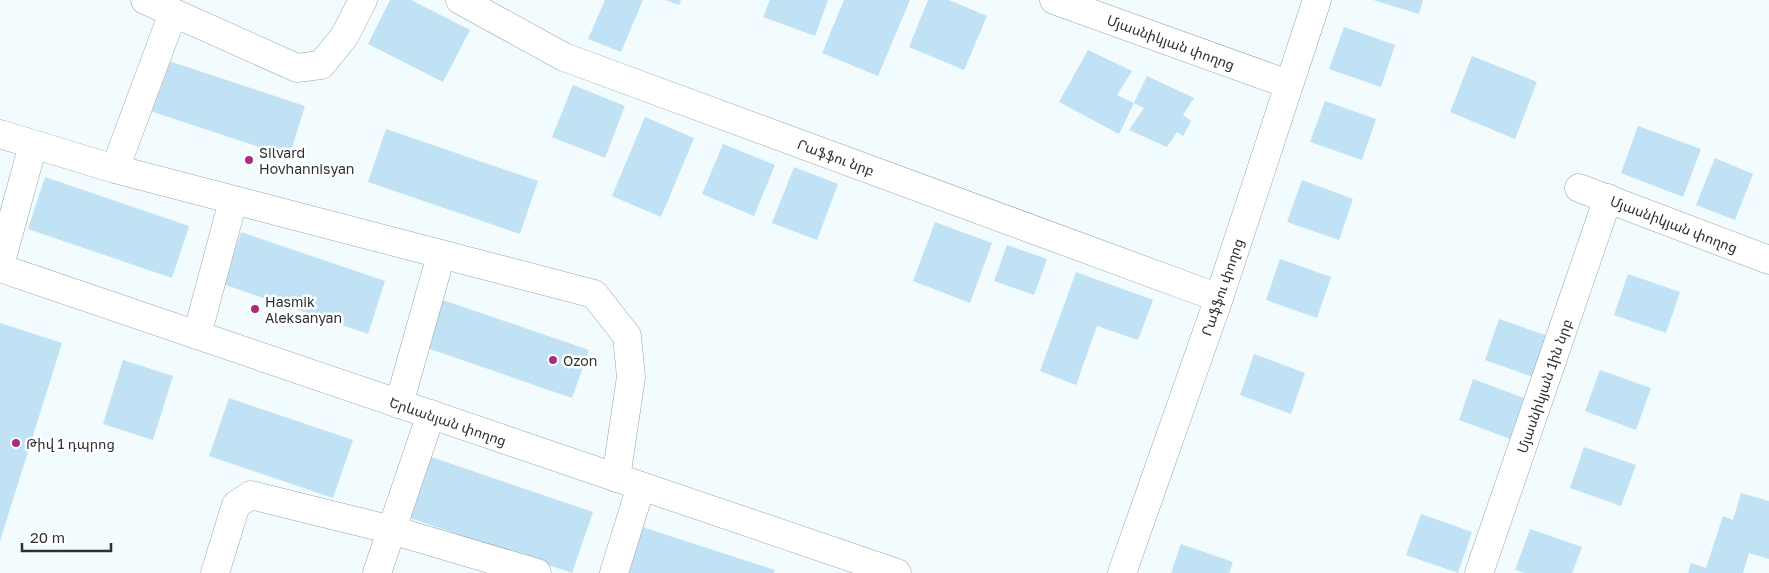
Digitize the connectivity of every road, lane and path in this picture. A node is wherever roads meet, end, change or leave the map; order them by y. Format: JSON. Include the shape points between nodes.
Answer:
{"nodes":[{"id":1,"x":145,"y":0,"type":"edge"},
{"id":2,"x":363,"y":0,"type":"edge"},
{"id":3,"x":460,"y":0,"type":"edge"},
{"id":4,"x":1054,"y":0,"type":"edge"},
{"id":5,"x":1316,"y":0,"type":"edge"},
{"id":6,"x":173,"y":13,"type":"junction"},
{"id":7,"x":1288,"y":84,"type":"junction"},
{"id":8,"x":0,"y":134,"type":"edge"},
{"id":9,"x":34,"y":145,"type":"junction"},
{"id":10,"x":114,"y":170,"type":"junction"},
{"id":11,"x":1580,"y":188,"type":"dead end"},
{"id":12,"x":1608,"y":198,"type":"junction"},
{"id":13,"x":233,"y":201,"type":"junction"},
{"id":14,"x":441,"y":255,"type":"junction"},
{"id":15,"x":1769,"y":260,"type":"edge"},
{"id":16,"x":0,"y":266,"type":"edge"},
{"id":17,"x":1219,"y":298,"type":"junction"},
{"id":18,"x":197,"y":335,"type":"junction"},
{"id":19,"x":400,"y":404,"type":"junction"},
{"id":20,"x":431,"y":414,"type":"junction"},
{"id":21,"x":629,"y":482,"type":"junction"},
{"id":22,"x":392,"y":530,"type":"junction"},
{"id":23,"x":845,"y":565,"type":"edge"},
{"id":24,"x":215,"y":573,"type":"edge"},
{"id":25,"x":377,"y":573,"type":"edge"},
{"id":26,"x":537,"y":573,"type":"edge"},
{"id":27,"x":614,"y":573,"type":"edge"},
{"id":28,"x":897,"y":573,"type":"edge"},
{"id":29,"x":1122,"y":573,"type":"edge"},
{"id":30,"x":1479,"y":573,"type":"edge"}],
"edges":[{"from":1,"to":6,"type":"street"},
{"from":2,"to":6,"type":"street","via":[[344,37],[321,65],[298,68]]},
{"from":3,"to":17,"type":"street","name":"Րաֆֆու նրբ","via":[[564,57]]},
{"from":4,"to":7,"type":"street","name":"Մյասնիկյան փողոց"},
{"from":5,"to":7,"type":"street","name":"Րաֆֆու փողոց"},
{"from":6,"to":10,"type":"street"},
{"from":7,"to":17,"type":"street","name":"Րաֆֆու փողոց"},
{"from":8,"to":9,"type":"street"},
{"from":9,"to":10,"type":"street"},
{"from":9,"to":16,"type":"street"},
{"from":10,"to":13,"type":"street"},
{"from":11,"to":12,"type":"street","name":"Մյասնիկյան փողոց"},
{"from":12,"to":15,"type":"street","name":"Մյասնիկյան փողոց"},
{"from":12,"to":30,"type":"street","name":"Մյասնիկյան 1ին նրբ"},
{"from":13,"to":14,"type":"street"},
{"from":13,"to":18,"type":"street"},
{"from":14,"to":19,"type":"street"},
{"from":14,"to":21,"type":"street","via":[[594,294],[627,336],[631,377]]},
{"from":16,"to":18,"type":"street","name":"Երևանյան փողոց"},
{"from":17,"to":29,"type":"street","name":"Րաֆֆու փողոց"},
{"from":18,"to":19,"type":"street","name":"Երևանյան փողոց"},
{"from":19,"to":20,"type":"street","name":"Երևանյան փողոց"},
{"from":20,"to":21,"type":"street","name":"Երևանյան փողոց"},
{"from":20,"to":22,"type":"street"},
{"from":21,"to":23,"type":"street","name":"Երևանյան փողոց"},
{"from":21,"to":27,"type":"street"},
{"from":22,"to":24,"type":"street","via":[[251,495],[236,505]]},
{"from":22,"to":25,"type":"street"},
{"from":22,"to":26,"type":"street"},
{"from":23,"to":28,"type":"street","name":"Երևանյան փողոց"}]}
